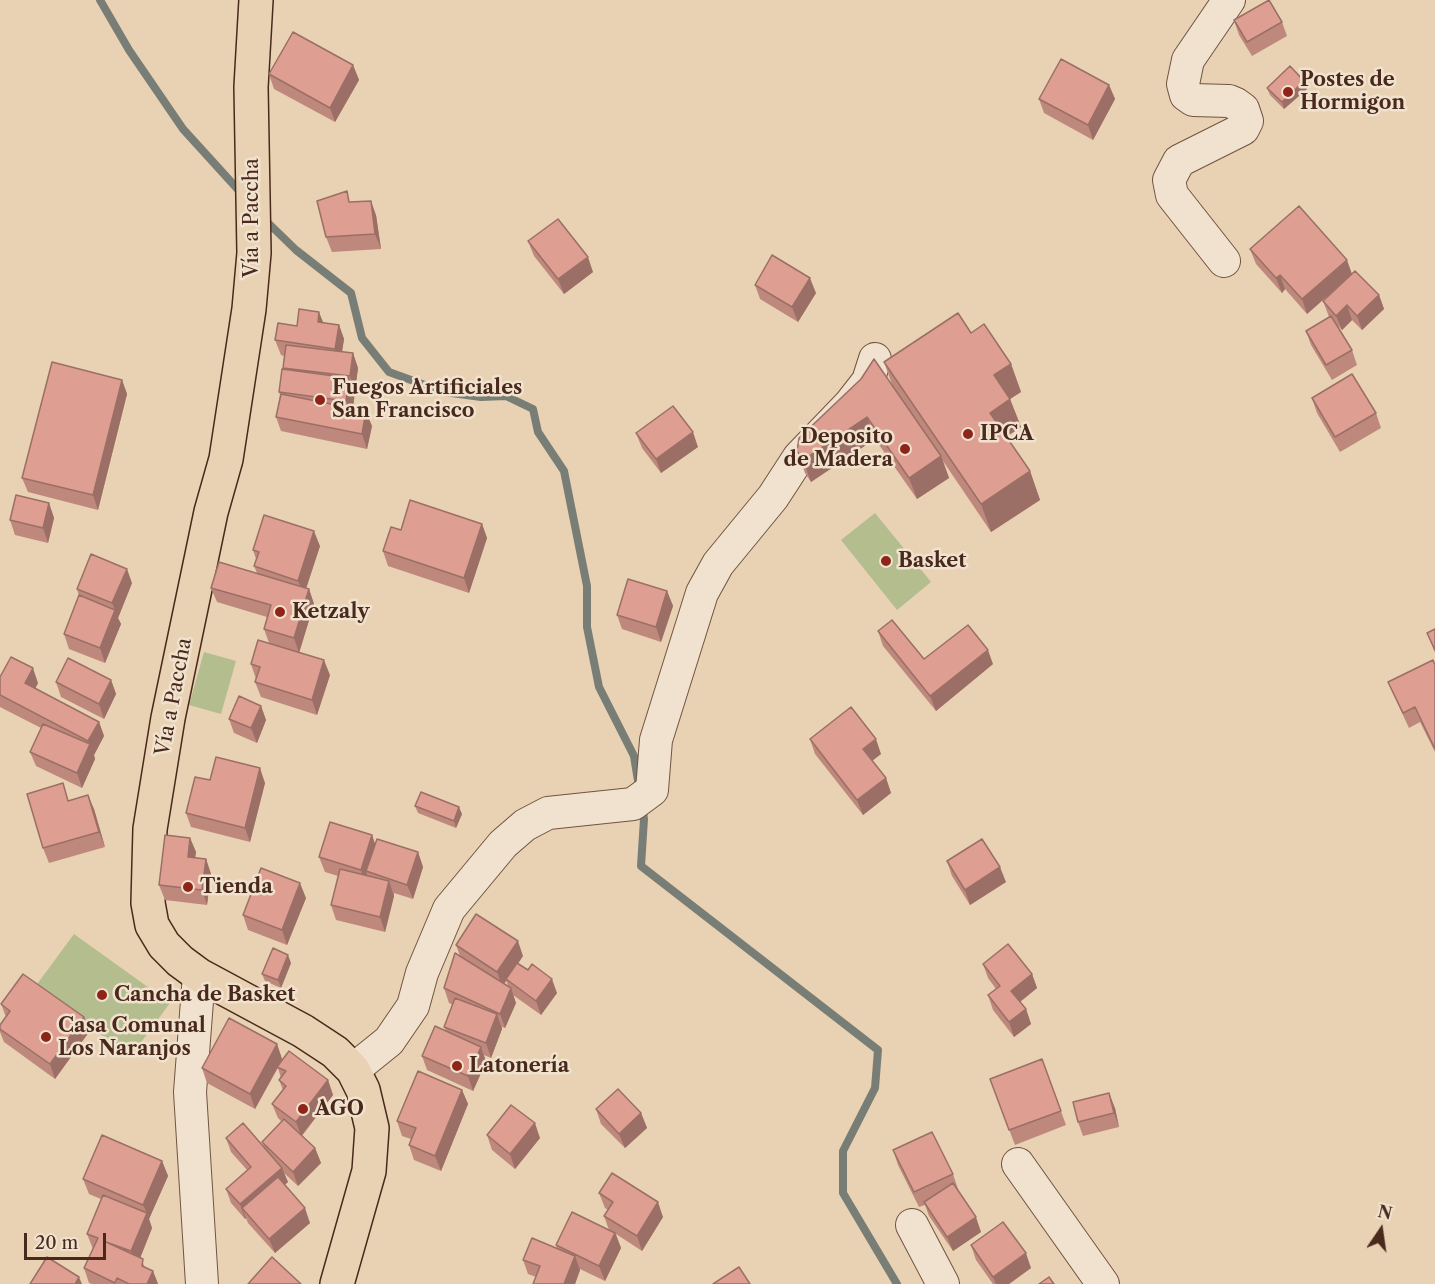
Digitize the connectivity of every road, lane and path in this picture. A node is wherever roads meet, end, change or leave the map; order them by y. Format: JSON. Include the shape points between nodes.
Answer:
{"nodes":[{"id":1,"x":256,"y":0,"type":"edge"},
{"id":2,"x":1229,"y":0,"type":"edge"},
{"id":3,"x":1224,"y":261,"type":"dead end"},
{"id":4,"x":875,"y":359,"type":"edge"},
{"id":5,"x":199,"y":975,"type":"junction"},
{"id":6,"x":353,"y":1070,"type":"junction"},
{"id":7,"x":1018,"y":1164,"type":"dead end"},
{"id":8,"x":912,"y":1225,"type":"dead end"},
{"id":9,"x":202,"y":1284,"type":"edge"},
{"id":10,"x":337,"y":1284,"type":"edge"},
{"id":11,"x":943,"y":1284,"type":"edge"},
{"id":12,"x":1103,"y":1284,"type":"edge"}],
"edges":[{"from":1,"to":5,"type":"main road","name":"Vía a Paccha","via":[[251,87],[254,253],[249,309],[228,447],[168,718],[150,830],[148,903],[152,925],[164,945]]},
{"from":2,"to":3,"type":"street","via":[[1188,60],[1183,84],[1193,100],[1229,101],[1243,109],[1247,121],[1243,129],[1179,161],[1169,180],[1172,195]]},
{"from":4,"to":6,"type":"street","via":[[868,381],[799,457],[773,497],[718,564],[702,593],[642,797],[548,813],[525,825],[503,844],[449,909],[422,973],[413,1006],[389,1041]]},
{"from":5,"to":6,"type":"main road","name":"Vía a Paccha","via":[[303,1031],[335,1052]]},
{"from":5,"to":9,"type":"street","via":[[190,1092]]},
{"from":6,"to":10,"type":"main road","name":"Vía a Paccha","via":[[363,1090],[372,1128],[369,1171]]},
{"from":7,"to":12,"type":"street"},
{"from":8,"to":11,"type":"street"}]}
